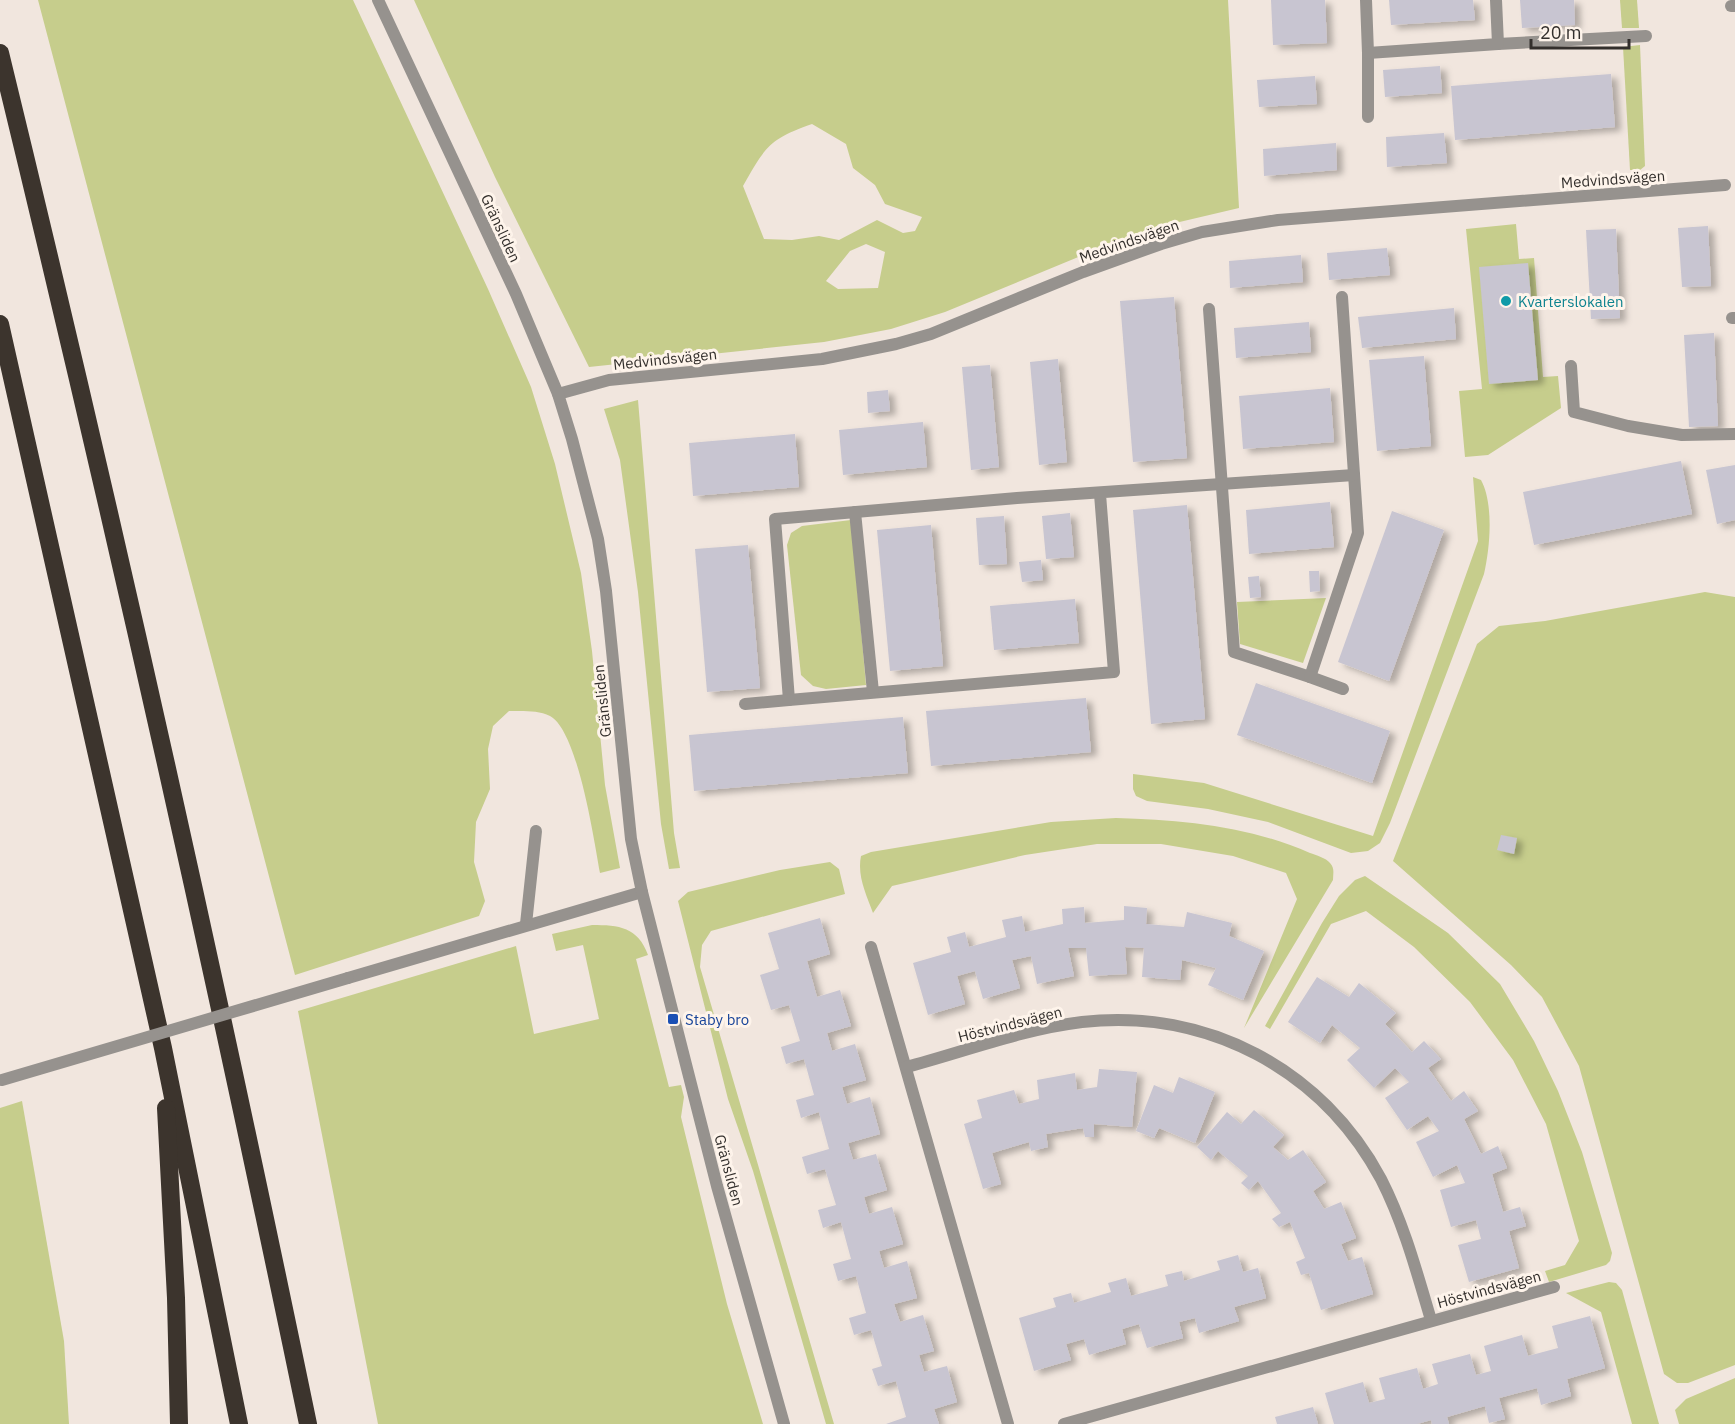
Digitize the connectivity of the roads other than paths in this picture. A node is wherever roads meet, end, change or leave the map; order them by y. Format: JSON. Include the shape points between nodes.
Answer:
{"nodes":[{"id":1,"x":378,"y":0,"type":"edge"},
{"id":2,"x":1366,"y":0,"type":"edge"},
{"id":3,"x":1496,"y":0,"type":"edge"},
{"id":4,"x":1646,"y":36,"type":"dead end"},
{"id":5,"x":1498,"y":44,"type":"junction"},
{"id":6,"x":0,"y":53,"type":"edge"},
{"id":7,"x":1368,"y":53,"type":"junction"},
{"id":8,"x":1368,"y":117,"type":"dead end"},
{"id":9,"x":1730,"y":185,"type":"edge"},
{"id":10,"x":1341,"y":297,"type":"dead end"},
{"id":11,"x":1209,"y":309,"type":"dead end"},
{"id":12,"x":0,"y":324,"type":"edge"},
{"id":13,"x":1571,"y":366,"type":"dead end"},
{"id":14,"x":558,"y":394,"type":"junction"},
{"id":15,"x":1735,"y":434,"type":"edge"},
{"id":16,"x":1354,"y":475,"type":"junction"},
{"id":17,"x":1223,"y":485,"type":"junction"},
{"id":18,"x":1100,"y":494,"type":"junction"},
{"id":19,"x":855,"y":512,"type":"junction"},
{"id":20,"x":1310,"y":677,"type":"junction"},
{"id":21,"x":1343,"y":689,"type":"dead end"},
{"id":22,"x":873,"y":692,"type":"junction"},
{"id":23,"x":789,"y":700,"type":"junction"},
{"id":24,"x":745,"y":704,"type":"dead end"},
{"id":25,"x":537,"y":831,"type":"dead end"},
{"id":26,"x":642,"y":892,"type":"junction"},
{"id":27,"x":526,"y":924,"type":"junction"},
{"id":28,"x":871,"y":947,"type":"dead end"},
{"id":29,"x":163,"y":1048,"type":"junction"},
{"id":30,"x":906,"y":1068,"type":"junction"},
{"id":31,"x":1,"y":1081,"type":"edge"},
{"id":32,"x":1554,"y":1287,"type":"dead end"},
{"id":33,"x":1431,"y":1320,"type":"junction"},
{"id":34,"x":179,"y":1424,"type":"edge"},
{"id":35,"x":239,"y":1424,"type":"edge"},
{"id":36,"x":308,"y":1424,"type":"edge"},
{"id":37,"x":784,"y":1424,"type":"edge"},
{"id":38,"x":1008,"y":1424,"type":"edge"},
{"id":39,"x":1064,"y":1424,"type":"edge"}],
"edges":[{"from":1,"to":14,"type":"street","name":"Gränsliden","via":[[516,294]]},
{"from":2,"to":7,"type":"street"},
{"from":3,"to":5,"type":"street"},
{"from":4,"to":5,"type":"street"},
{"from":5,"to":7,"type":"street"},
{"from":6,"to":36,"type":"highway","via":[[59,294],[207,946]]},
{"from":7,"to":8,"type":"street"},
{"from":9,"to":14,"type":"street","name":"Medvindsvägen","via":[[1238,225],[1125,256],[931,334],[896,344],[822,359],[609,380]]},
{"from":10,"to":16,"type":"street"},
{"from":11,"to":17,"type":"street"},
{"from":12,"to":29,"type":"highway"},
{"from":13,"to":15,"type":"street","via":[[1574,412],[1682,435]]},
{"from":14,"to":26,"type":"street","name":"Gränsliden","via":[[598,540],[632,839]]},
{"from":16,"to":17,"type":"street"},
{"from":16,"to":20,"type":"street","via":[[1358,533]]},
{"from":17,"to":18,"type":"street"},
{"from":17,"to":20,"type":"street","via":[[1234,652]]},
{"from":18,"to":19,"type":"street"},
{"from":18,"to":22,"type":"street","via":[[1114,672]]},
{"from":19,"to":22,"type":"street"},
{"from":19,"to":23,"type":"street","via":[[775,519]]},
{"from":20,"to":21,"type":"street"},
{"from":22,"to":23,"type":"street"},
{"from":23,"to":24,"type":"street"},
{"from":25,"to":27,"type":"street"},
{"from":26,"to":27,"type":"street"},
{"from":26,"to":37,"type":"street","name":"Gränsliden","via":[[717,1186]]},
{"from":27,"to":31,"type":"street","bridge":true},
{"from":28,"to":30,"type":"street"},
{"from":29,"to":34,"type":"highway"},
{"from":29,"to":35,"type":"highway"},
{"from":30,"to":33,"type":"street","name":"Höstvindsvägen","via":[[1082,1022],[1164,1024],[1204,1032],[1243,1046],[1296,1079],[1328,1106],[1356,1139],[1405,1233]]},
{"from":30,"to":38,"type":"street"},
{"from":32,"to":33,"type":"street","name":"Höstvindsvägen"},
{"from":33,"to":39,"type":"street","name":"Höstvindsvägen"}]}
